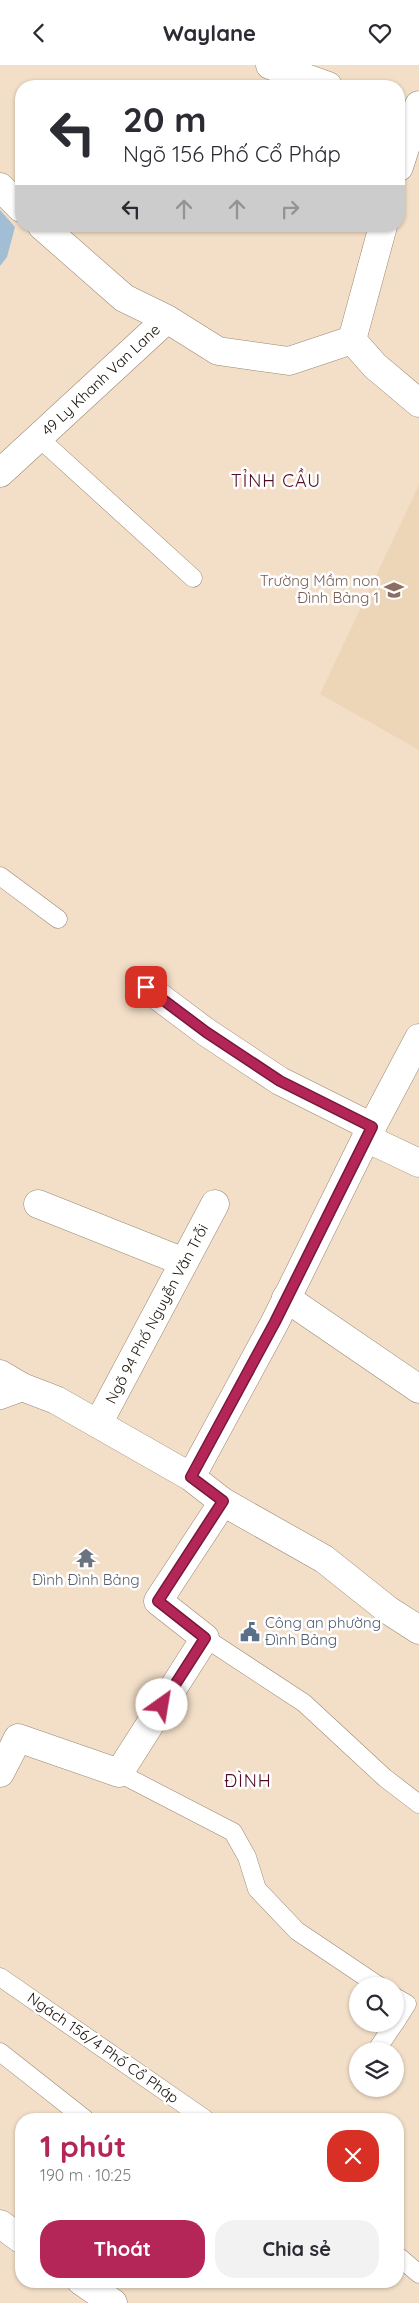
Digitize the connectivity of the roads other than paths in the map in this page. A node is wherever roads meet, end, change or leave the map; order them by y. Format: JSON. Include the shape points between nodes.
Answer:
{"nodes":[{"id":1,"x":270,"y":65,"type":"edge"},
{"id":2,"x":311,"y":80,"type":"edge"},
{"id":3,"x":413,"y":113,"type":"edge"},
{"id":4,"x":405,"y":144,"type":"edge"},
{"id":5,"x":0,"y":187,"type":"edge"},
{"id":6,"x":15,"y":202,"type":"edge"},
{"id":7,"x":49,"y":232,"type":"edge"},
{"id":8,"x":381,"y":232,"type":"edge"},
{"id":9,"x":167,"y":319,"type":"junction"},
{"id":10,"x":352,"y":340,"type":"junction"},
{"id":11,"x":419,"y":403,"type":"edge"},
{"id":12,"x":39,"y":438,"type":"junction"},
{"id":13,"x":0,"y":473,"type":"edge"},
{"id":14,"x":193,"y":578,"type":"dead end"},
{"id":15,"x":0,"y":876,"type":"edge"},
{"id":16,"x":58,"y":919,"type":"dead end"},
{"id":17,"x":146,"y":987,"type":"dead end"},
{"id":18,"x":419,"y":1038,"type":"edge"},
{"id":19,"x":369,"y":1132,"type":"junction"},
{"id":20,"x":419,"y":1163,"type":"edge"},
{"id":21,"x":38,"y":1204,"type":"dead end"},
{"id":22,"x":215,"y":1204,"type":"dead end"},
{"id":23,"x":184,"y":1262,"type":"junction"},
{"id":24,"x":286,"y":1298,"type":"junction"},
{"id":25,"x":7,"y":1385,"type":"edge"},
{"id":26,"x":419,"y":1389,"type":"edge"},
{"id":27,"x":98,"y":1425,"type":"junction"},
{"id":28,"x":191,"y":1477,"type":"junction"},
{"id":29,"x":223,"y":1501,"type":"junction"},
{"id":30,"x":419,"y":1630,"type":"edge"},
{"id":31,"x":205,"y":1638,"type":"junction"},
{"id":32,"x":0,"y":1773,"type":"edge"},
{"id":33,"x":119,"y":1773,"type":"junction"},
{"id":34,"x":419,"y":1804,"type":"edge"},
{"id":35,"x":0,"y":1977,"type":"edge"},
{"id":36,"x":366,"y":1977,"type":"edge"},
{"id":37,"x":0,"y":2052,"type":"edge"},
{"id":38,"x":77,"y":2113,"type":"edge"},
{"id":39,"x":197,"y":2113,"type":"edge"},
{"id":40,"x":0,"y":2224,"type":"edge"},
{"id":41,"x":15,"y":2235,"type":"edge"},
{"id":42,"x":404,"y":2261,"type":"edge"},
{"id":43,"x":419,"y":2274,"type":"edge"},
{"id":44,"x":91,"y":2288,"type":"edge"},
{"id":45,"x":113,"y":2303,"type":"edge"}],
"edges":[{"from":1,"to":2,"type":"street"},
{"from":3,"to":4,"type":"street"},
{"from":5,"to":6,"type":"street"},
{"from":7,"to":9,"type":"street","via":[[124,298]]},
{"from":8,"to":10,"type":"street"},
{"from":9,"to":10,"type":"street","name":"49 Ly Khanh Van Lane","via":[[218,351],[289,361]]},
{"from":9,"to":12,"type":"street","name":"49 Ly Khanh Van Lane"},
{"from":10,"to":11,"type":"street","via":[[375,367]]},
{"from":12,"to":13,"type":"street","name":"49 Ly Khanh Van Lane"},
{"from":12,"to":14,"type":"lane"},
{"from":15,"to":16,"type":"lane"},
{"from":17,"to":19,"type":"street","via":[[280,1081]]},
{"from":18,"to":19,"type":"street"},
{"from":19,"to":20,"type":"street"},
{"from":19,"to":24,"type":"street"},
{"from":21,"to":23,"type":"street"},
{"from":22,"to":23,"type":"street","name":"Ngõ 94 Phố Nguyễn Văn Trỗi"},
{"from":23,"to":27,"type":"street","name":"Ngõ 94 Phố Nguyễn Văn Trỗi"},
{"from":24,"to":26,"type":"street"},
{"from":24,"to":28,"type":"street"},
{"from":25,"to":27,"type":"street","via":[[56,1400]]},
{"from":27,"to":28,"type":"street"},
{"from":28,"to":29,"type":"street"},
{"from":29,"to":30,"type":"street","via":[[324,1559],[388,1611]]},
{"from":29,"to":31,"type":"street","via":[[158,1601]]},
{"from":31,"to":33,"type":"street"},
{"from":31,"to":34,"type":"lane","via":[[304,1703],[385,1778]]},
{"from":32,"to":33,"type":"street","via":[[18,1738]]},
{"from":33,"to":36,"type":"lane","via":[[233,1832],[247,1857],[256,1889],[297,1931]]},
{"from":35,"to":39,"type":"lane","name":"Ngách 156/4 Phố Cổ Pháp"},
{"from":37,"to":38,"type":"lane"},
{"from":40,"to":41,"type":"street"},
{"from":42,"to":43,"type":"lane"},
{"from":44,"to":45,"type":"street"}]}
